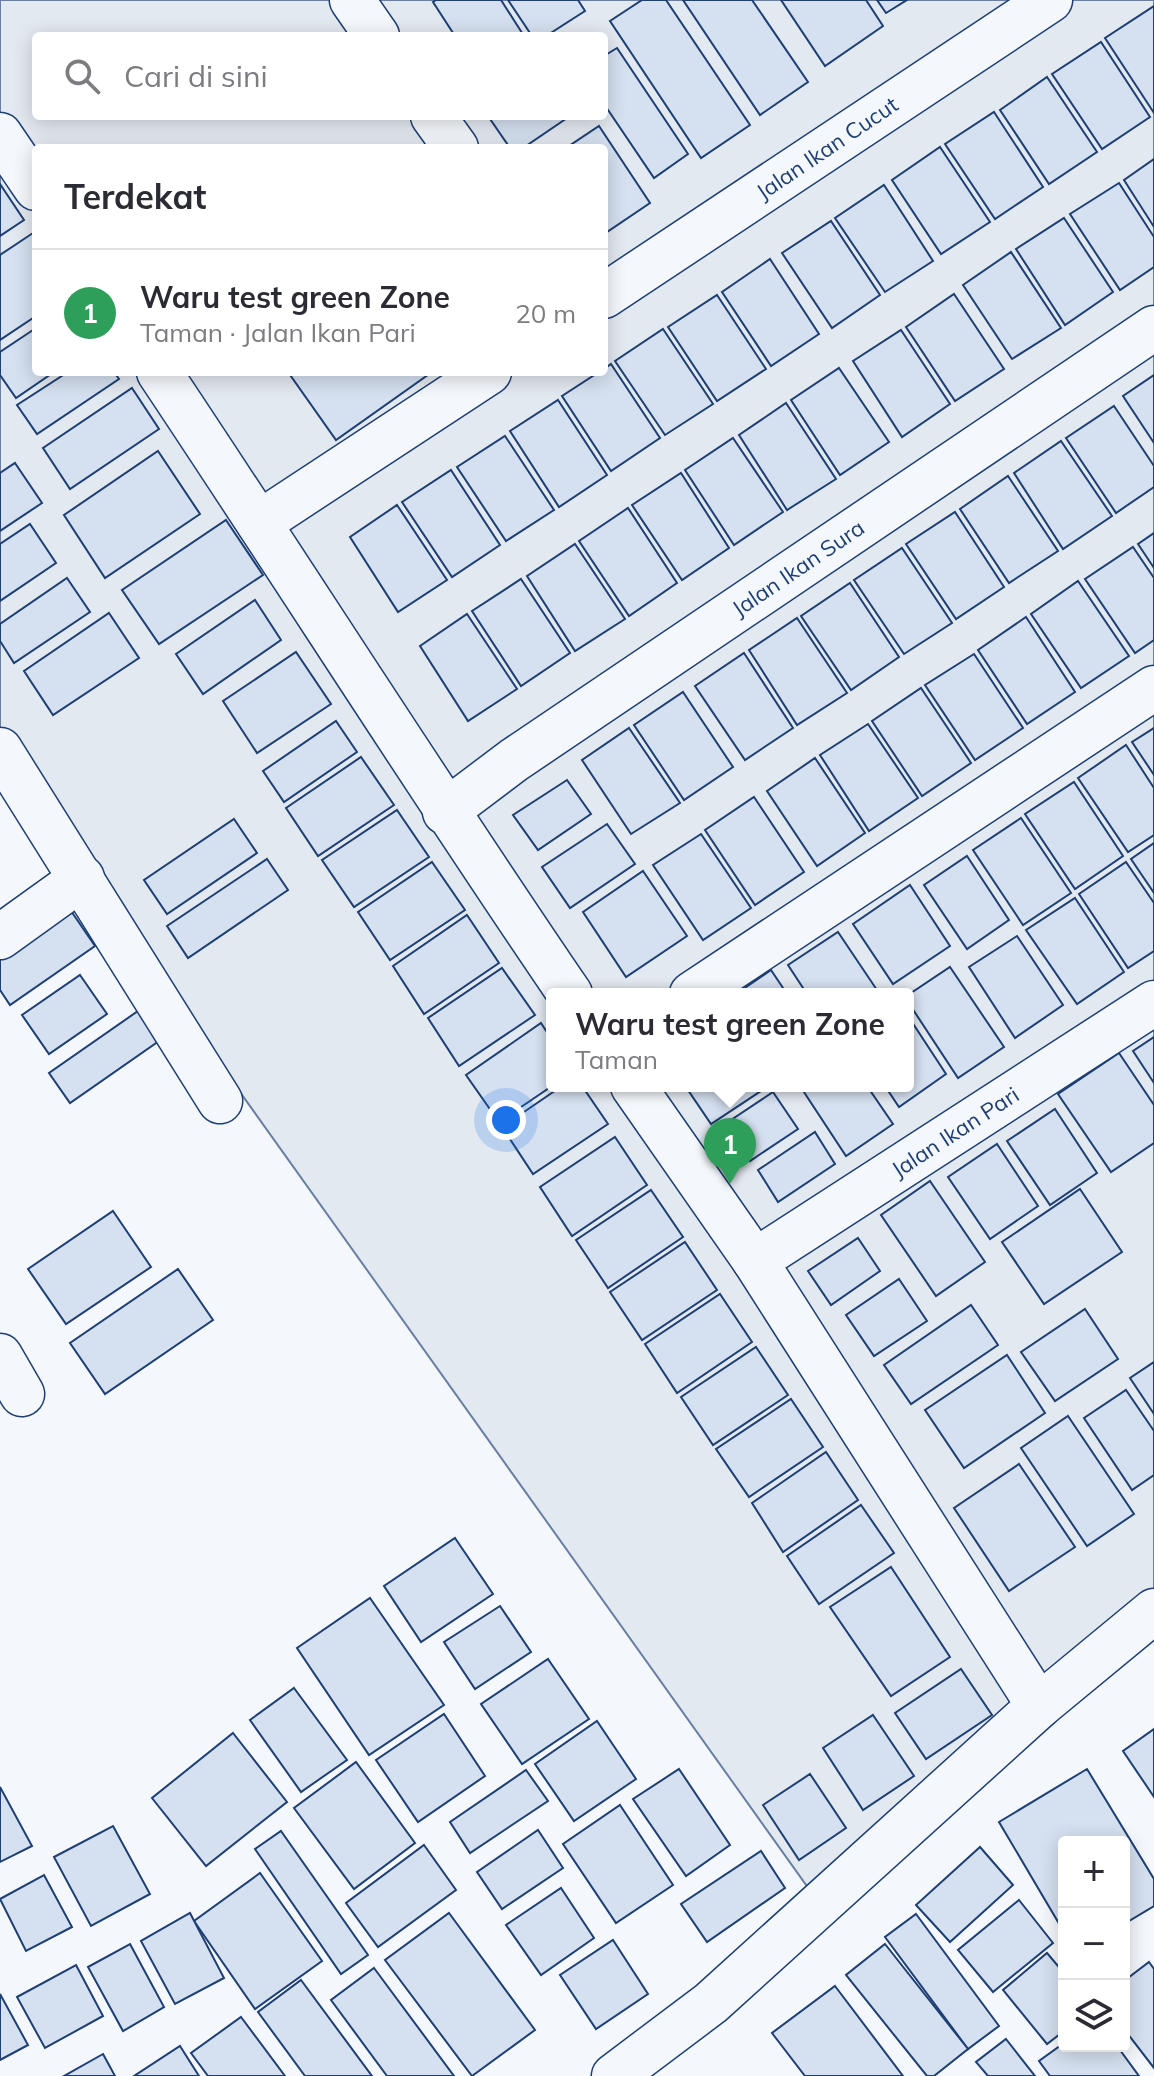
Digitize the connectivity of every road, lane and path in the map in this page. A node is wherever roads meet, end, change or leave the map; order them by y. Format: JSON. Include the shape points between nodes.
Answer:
{"nodes":[{"id":1,"x":352,"y":0,"type":"edge"},
{"id":2,"x":1050,"y":0,"type":"edge"},
{"id":3,"x":374,"y":32,"type":"edge"},
{"id":4,"x":436,"y":120,"type":"edge"},
{"id":5,"x":0,"y":135,"type":"edge"},
{"id":6,"x":453,"y":144,"type":"edge"},
{"id":7,"x":32,"y":182,"type":"edge"},
{"id":8,"x":608,"y":293,"type":"edge"},
{"id":9,"x":1154,"y":328,"type":"edge"},
{"id":10,"x":162,"y":376,"type":"edge"},
{"id":11,"x":483,"y":376,"type":"edge"},
{"id":12,"x":259,"y":523,"type":"junction"},
{"id":13,"x":1154,"y":688,"type":"edge"},
{"id":14,"x":0,"y":750,"type":"edge"},
{"id":15,"x":445,"y":812,"type":"junction"},
{"id":16,"x":82,"y":878,"type":"junction"},
{"id":17,"x":0,"y":937,"type":"edge"},
{"id":18,"x":566,"y":988,"type":"edge"},
{"id":19,"x":701,"y":988,"type":"edge"},
{"id":20,"x":1154,"y":1003,"type":"edge"},
{"id":21,"x":637,"y":1092,"type":"edge"},
{"id":22,"x":220,"y":1101,"type":"dead end"},
{"id":23,"x":755,"y":1261,"type":"junction"},
{"id":24,"x":0,"y":1356,"type":"edge"},
{"id":25,"x":22,"y":1394,"type":"dead end"},
{"id":26,"x":1154,"y":1611,"type":"edge"},
{"id":27,"x":1039,"y":1706,"type":"junction"},
{"id":28,"x":614,"y":2076,"type":"edge"}],
"edges":[{"from":1,"to":3,"type":"street"},
{"from":2,"to":8,"type":"street","name":"Jalan Ikan Cucut"},
{"from":4,"to":6,"type":"street"},
{"from":5,"to":7,"type":"street"},
{"from":9,"to":15,"type":"street","name":"Jalan Ikan Sura","via":[[514,760]]},
{"from":10,"to":12,"type":"street"},
{"from":11,"to":12,"type":"street"},
{"from":12,"to":15,"type":"street"},
{"from":13,"to":19,"type":"street"},
{"from":14,"to":16,"type":"street"},
{"from":15,"to":18,"type":"street"},
{"from":16,"to":17,"type":"street"},
{"from":16,"to":22,"type":"street"},
{"from":20,"to":23,"type":"street","name":"Jalan Ikan Pari"},
{"from":21,"to":23,"type":"street"},
{"from":23,"to":27,"type":"street"},
{"from":24,"to":25,"type":"street"},
{"from":26,"to":27,"type":"street"},
{"from":27,"to":28,"type":"street","via":[[711,2003]]}]}
